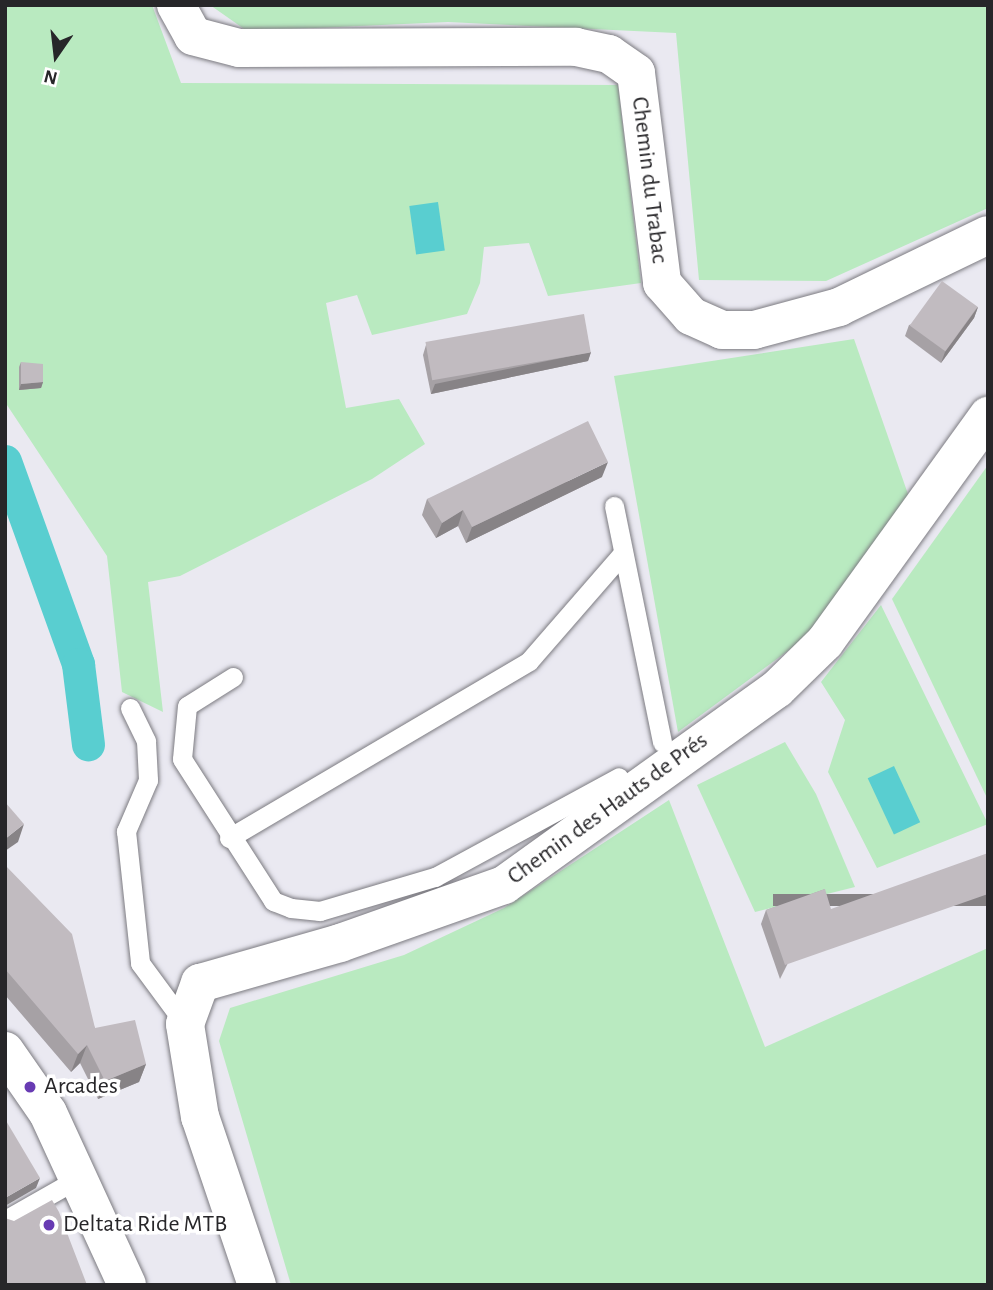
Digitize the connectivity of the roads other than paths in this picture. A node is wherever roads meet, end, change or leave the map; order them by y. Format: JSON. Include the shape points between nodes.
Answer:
{"nodes":[{"id":1,"x":176,"y":5,"type":"edge"},
{"id":2,"x":988,"y":235,"type":"edge"},
{"id":3,"x":988,"y":416,"type":"edge"},
{"id":4,"x":614,"y":506,"type":"dead end"},
{"id":5,"x":622,"y":554,"type":"junction"},
{"id":6,"x":233,"y":677,"type":"dead end"},
{"id":7,"x":130,"y":708,"type":"dead end"},
{"id":8,"x":663,"y":754,"type":"junction"},
{"id":9,"x":618,"y":777,"type":"dead end"},
{"id":10,"x":229,"y":838,"type":"junction"},
{"id":11,"x":185,"y":1024,"type":"junction"},
{"id":12,"x":5,"y":1051,"type":"edge"},
{"id":13,"x":79,"y":1178,"type":"junction"},
{"id":14,"x":5,"y":1220,"type":"edge"},
{"id":15,"x":127,"y":1285,"type":"edge"},
{"id":16,"x":257,"y":1285,"type":"edge"}],
"edges":[{"from":1,"to":2,"type":"street","name":"Chemin du Trabac","via":[[193,36],[239,48],[576,47],[609,54],[636,74],[662,283],[691,316],[722,330],[754,330],[839,307]]},
{"from":3,"to":8,"type":"street","name":"Chemin des Hauts de Prés","via":[[908,533],[802,669]]},
{"from":4,"to":5,"type":"lane"},
{"from":5,"to":8,"type":"lane"},
{"from":5,"to":10,"type":"lane","via":[[529,661]]},
{"from":6,"to":10,"type":"lane","via":[[187,706],[180,741],[182,759]]},
{"from":7,"to":11,"type":"lane","via":[[146,741],[148,780],[126,831],[140,963]]},
{"from":8,"to":11,"type":"street","name":"Chemin des Hauts de Prés","via":[[504,885],[340,943],[200,983]]},
{"from":9,"to":10,"type":"lane","via":[[460,867],[320,911],[273,901]]},
{"from":11,"to":16,"type":"street","name":"Chemin des Hauts de Prés","via":[[200,1117]]},
{"from":12,"to":13,"type":"street","via":[[48,1113]]},
{"from":13,"to":14,"type":"lane"},
{"from":13,"to":15,"type":"street"}]}
